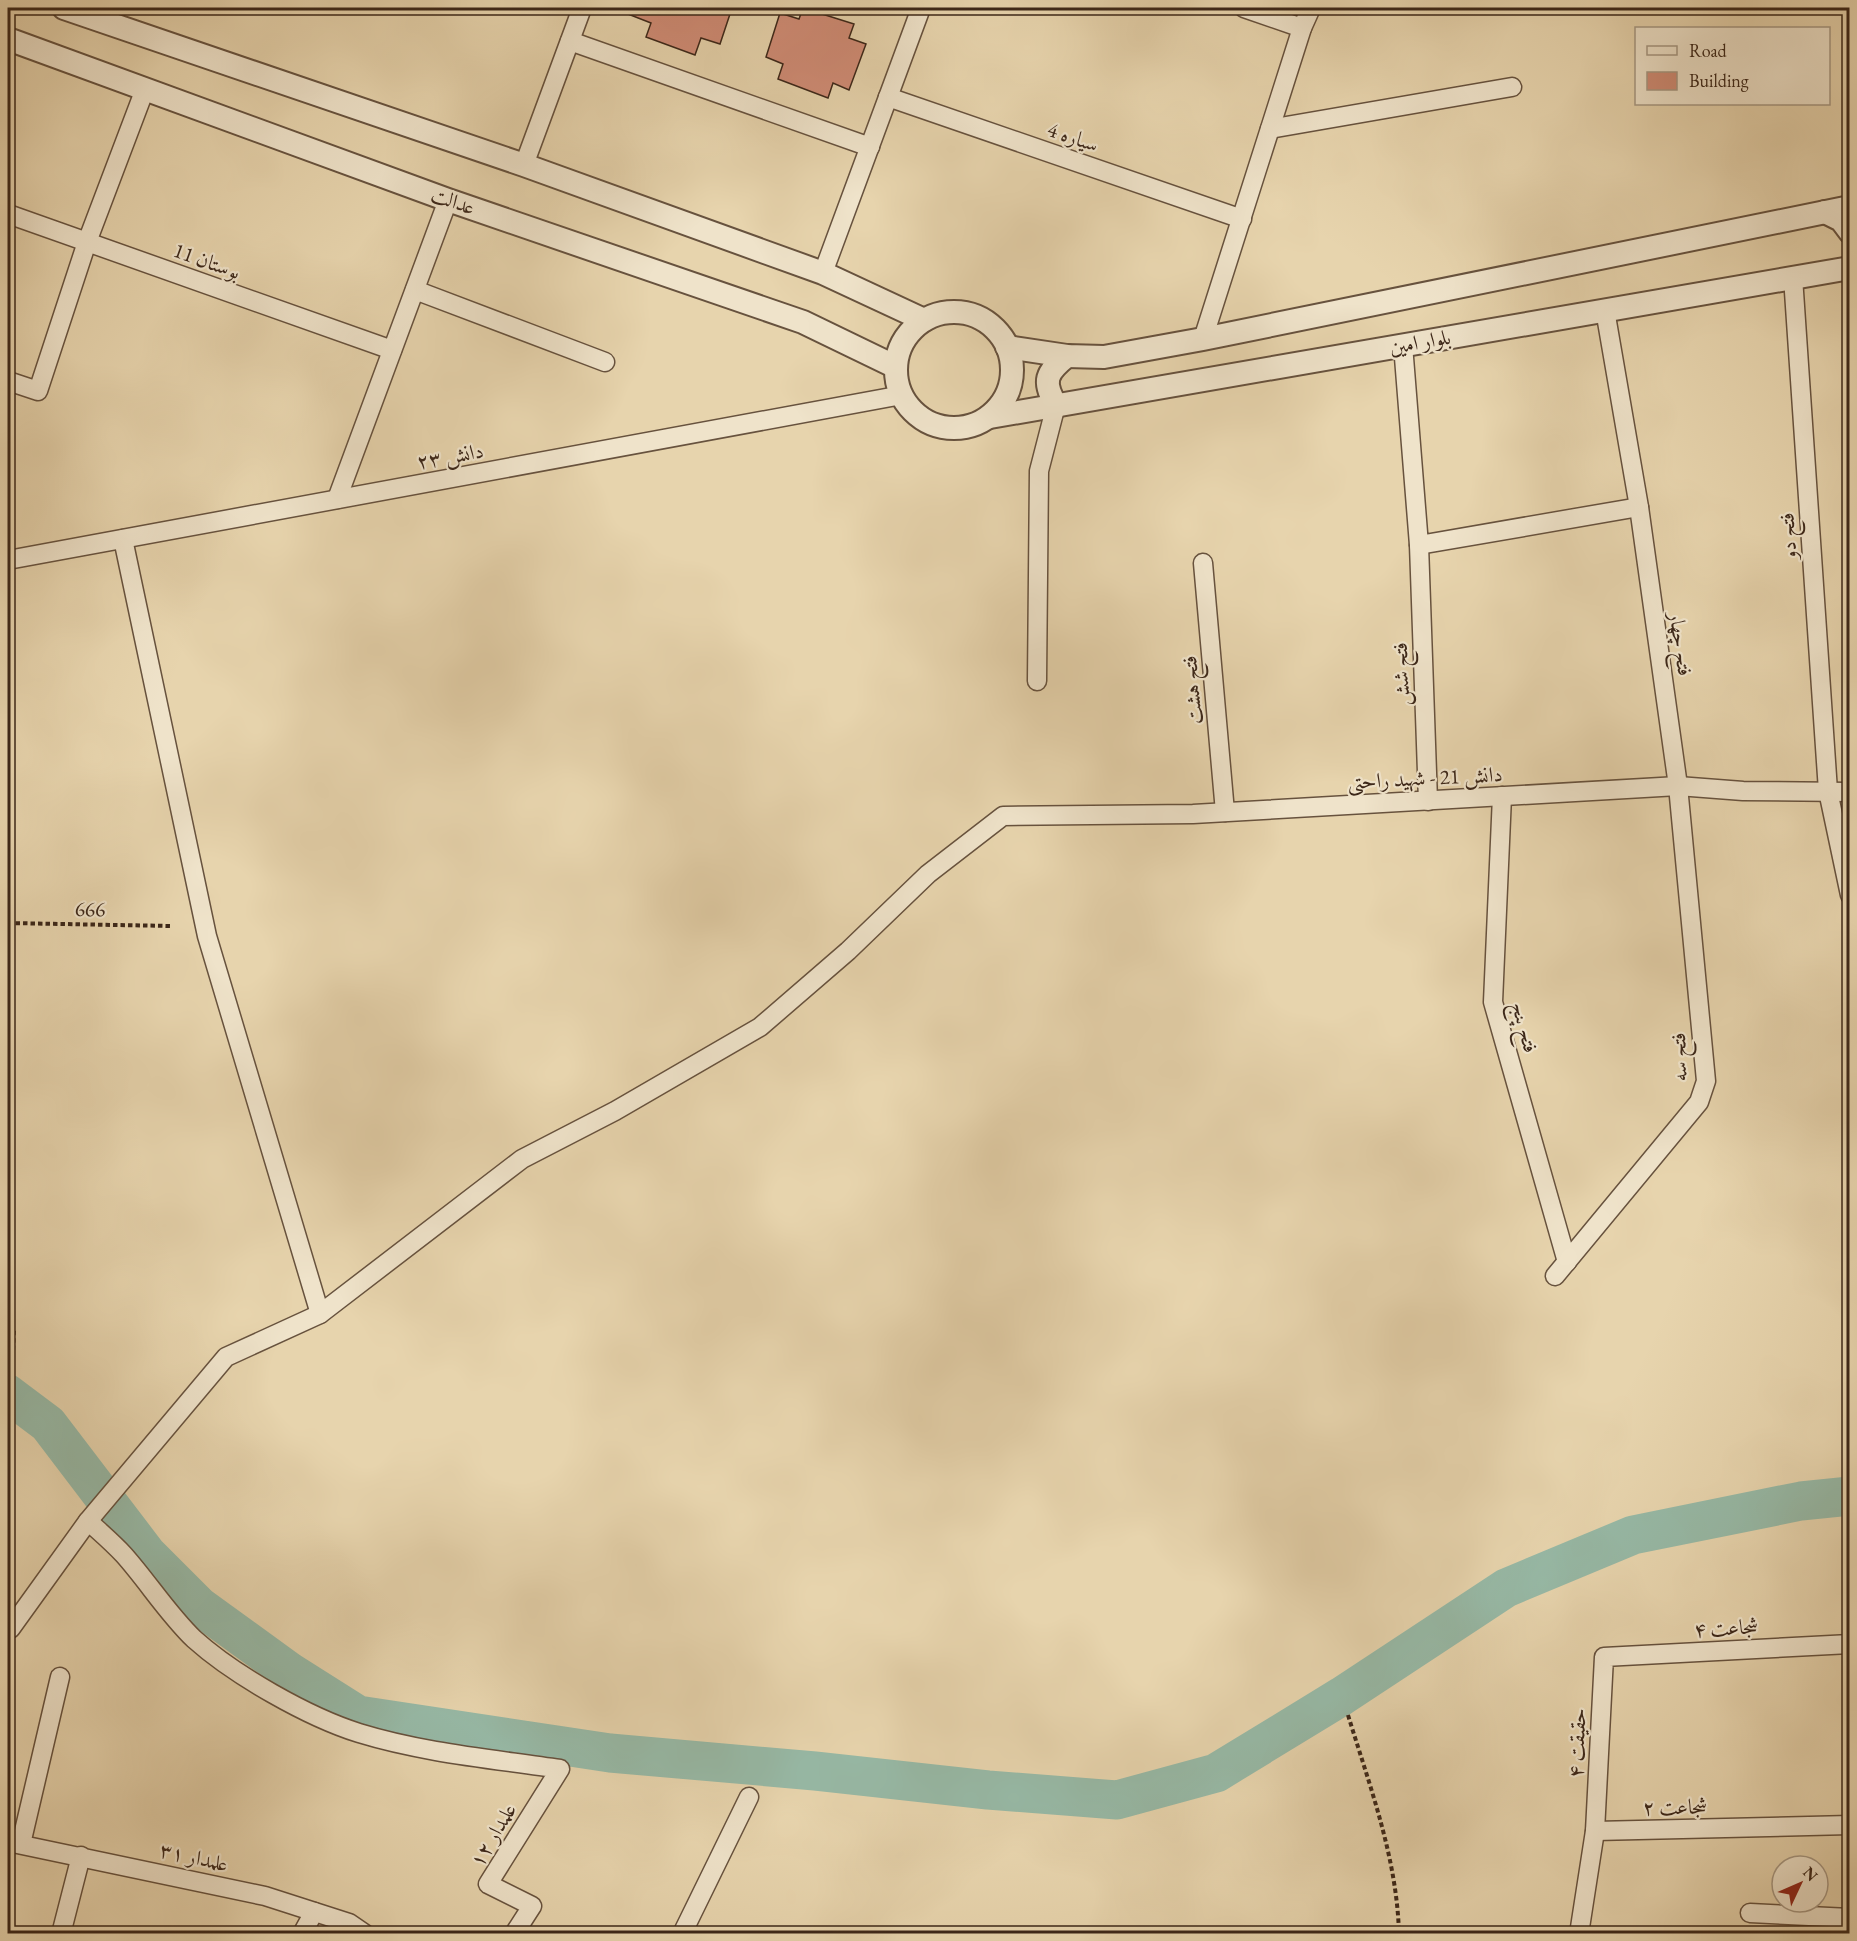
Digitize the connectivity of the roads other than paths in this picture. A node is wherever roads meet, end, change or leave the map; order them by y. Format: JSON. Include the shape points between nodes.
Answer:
{"nodes":[{"id":1,"x":64,"y":8,"type":"edge"},
{"id":2,"x":582,"y":8,"type":"edge"},
{"id":3,"x":921,"y":8,"type":"edge"},
{"id":4,"x":1244,"y":8,"type":"edge"},
{"id":5,"x":1311,"y":8,"type":"edge"},
{"id":6,"x":1302,"y":28,"type":"junction"},
{"id":7,"x":8,"y":39,"type":"edge"},
{"id":8,"x":570,"y":41,"type":"junction"},
{"id":9,"x":1512,"y":87,"type":"dead end"},
{"id":10,"x":145,"y":89,"type":"junction"},
{"id":11,"x":888,"y":97,"type":"junction"},
{"id":12,"x":1270,"y":129,"type":"junction"},
{"id":13,"x":870,"y":147,"type":"junction"},
{"id":14,"x":524,"y":165,"type":"junction"},
{"id":15,"x":448,"y":200,"type":"junction"},
{"id":16,"x":1850,"y":207,"type":"edge"},
{"id":17,"x":1825,"y":212,"type":"junction"},
{"id":18,"x":8,"y":214,"type":"edge"},
{"id":19,"x":1242,"y":219,"type":"junction"},
{"id":20,"x":1850,"y":232,"type":"edge"},
{"id":21,"x":87,"y":242,"type":"junction"},
{"id":22,"x":1847,"y":265,"type":"edge"},
{"id":23,"x":823,"y":273,"type":"junction"},
{"id":24,"x":1793,"y":277,"type":"junction"},
{"id":25,"x":415,"y":290,"type":"junction"},
{"id":26,"x":1605,"y":310,"type":"junction"},
{"id":27,"x":924,"y":320,"type":"junction"},
{"id":28,"x":1203,"y":339,"type":"junction"},
{"id":29,"x":1403,"y":345,"type":"junction"},
{"id":30,"x":1008,"y":347,"type":"junction"},
{"id":31,"x":392,"y":350,"type":"junction"},
{"id":32,"x":1067,"y":356,"type":"junction"},
{"id":33,"x":605,"y":363,"type":"dead end"},
{"id":34,"x":896,"y":367,"type":"junction"},
{"id":35,"x":8,"y":381,"type":"edge"},
{"id":36,"x":902,"y":395,"type":"junction"},
{"id":37,"x":1056,"y":405,"type":"junction"},
{"id":38,"x":990,"y":417,"type":"junction"},
{"id":39,"x":338,"y":499,"type":"junction"},
{"id":40,"x":1639,"y":507,"type":"junction"},
{"id":41,"x":123,"y":539,"type":"junction"},
{"id":42,"x":1419,"y":545,"type":"junction"},
{"id":43,"x":8,"y":560,"type":"edge"},
{"id":44,"x":1203,"y":563,"type":"dead end"},
{"id":45,"x":1037,"y":681,"type":"dead end"},
{"id":46,"x":1678,"y":786,"type":"junction"},
{"id":47,"x":1828,"y":791,"type":"junction"},
{"id":48,"x":1850,"y":792,"type":"edge"},
{"id":49,"x":1502,"y":796,"type":"junction"},
{"id":50,"x":1428,"y":801,"type":"junction"},
{"id":51,"x":1225,"y":812,"type":"junction"},
{"id":52,"x":1850,"y":895,"type":"edge"},
{"id":53,"x":1561,"y":1269,"type":"joint"},
{"id":54,"x":320,"y":1314,"type":"junction"},
{"id":55,"x":88,"y":1521,"type":"junction"},
{"id":56,"x":8,"y":1627,"type":"edge"},
{"id":57,"x":1850,"y":1644,"type":"edge"},
{"id":58,"x":1604,"y":1657,"type":"joint"},
{"id":59,"x":60,"y":1677,"type":"dead end"},
{"id":60,"x":748,"y":1797,"type":"dead end"},
{"id":61,"x":1850,"y":1825,"type":"edge"},
{"id":62,"x":1595,"y":1831,"type":"junction"},
{"id":63,"x":14,"y":1843,"type":"edge"},
{"id":64,"x":81,"y":1856,"type":"junction"},
{"id":65,"x":314,"y":1912,"type":"junction"},
{"id":66,"x":1750,"y":1913,"type":"dead end"},
{"id":67,"x":1850,"y":1918,"type":"edge"},
{"id":68,"x":61,"y":1934,"type":"edge"},
{"id":69,"x":302,"y":1934,"type":"edge"},
{"id":70,"x":364,"y":1934,"type":"edge"},
{"id":71,"x":514,"y":1934,"type":"edge"},
{"id":72,"x":682,"y":1934,"type":"edge"},
{"id":73,"x":1580,"y":1934,"type":"edge"}],
"edges":[{"from":1,"to":14,"type":"street"},
{"from":2,"to":8,"type":"street"},
{"from":3,"to":11,"type":"street"},
{"from":4,"to":6,"type":"street"},
{"from":5,"to":6,"type":"street"},
{"from":6,"to":12,"type":"street"},
{"from":7,"to":10,"type":"street","name":"عدالت"},
{"from":8,"to":13,"type":"street"},
{"from":8,"to":14,"type":"street"},
{"from":9,"to":12,"type":"street"},
{"from":10,"to":15,"type":"street","name":"عدالت"},
{"from":10,"to":21,"type":"street"},
{"from":11,"to":13,"type":"street"},
{"from":11,"to":19,"type":"street","name":"سیاره 4"},
{"from":12,"to":19,"type":"street"},
{"from":13,"to":23,"type":"street"},
{"from":14,"to":23,"type":"street"},
{"from":15,"to":25,"type":"street"},
{"from":15,"to":34,"type":"street","name":"عدالت","via":[[803,322]]},
{"from":16,"to":17,"type":"street"},
{"from":17,"to":20,"type":"street","via":[[1841,220]]},
{"from":17,"to":28,"type":"street"},
{"from":18,"to":21,"type":"street","name":"بوستان 11"},
{"from":19,"to":28,"type":"street"},
{"from":21,"to":31,"type":"street","name":"بوستان 11"},
{"from":21,"to":35,"type":"street","via":[[38,391]]},
{"from":22,"to":24,"type":"street","name":"بلوار امین"},
{"from":23,"to":27,"type":"street"},
{"from":24,"to":26,"type":"street","name":"بلوار امین"},
{"from":24,"to":47,"type":"street","name":"فتح دو"},
{"from":25,"to":31,"type":"street"},
{"from":25,"to":33,"type":"street"},
{"from":26,"to":29,"type":"street","name":"بلوار امین"},
{"from":26,"to":40,"type":"street","name":"فتح چهار"},
{"from":27,"to":30,"type":"street","via":[[951,312],[978,317]]},
{"from":27,"to":34,"type":"street","via":[[904,340]]},
{"from":28,"to":32,"type":"street","via":[[1104,357]]},
{"from":29,"to":37,"type":"street","name":"بلوار امین"},
{"from":29,"to":42,"type":"street","name":"فتح شش"},
{"from":30,"to":32,"type":"street"},
{"from":30,"to":38,"type":"street","via":[[1012,370],[1008,394]]},
{"from":31,"to":39,"type":"street"},
{"from":32,"to":37,"type":"street","via":[[1047,378],[1048,392]]},
{"from":34,"to":36,"type":"street"},
{"from":36,"to":38,"type":"street","via":[[910,408],[934,425],[963,428]]},
{"from":36,"to":39,"type":"street","name":"دانش ۲۳"},
{"from":37,"to":38,"type":"street","name":"بلوار امین"},
{"from":37,"to":45,"type":"street","via":[[1039,471]]},
{"from":39,"to":41,"type":"street","name":"دانش ۲۳"},
{"from":40,"to":42,"type":"street"},
{"from":40,"to":46,"type":"street","name":"فتح چهار"},
{"from":41,"to":43,"type":"street","name":"دانش ۲۳"},
{"from":41,"to":54,"type":"street","via":[[207,936]]},
{"from":42,"to":50,"type":"street","name":"فتح شش"},
{"from":44,"to":51,"type":"street","name":"فتح هشت"},
{"from":46,"to":47,"type":"street","name":"دانش 21 - شهید راحتی"},
{"from":46,"to":49,"type":"street","name":"دانش 21 - شهید راحتی"},
{"from":46,"to":53,"type":"street","name":"فتح سه","via":[[1706,1081],[1699,1102]]},
{"from":47,"to":48,"type":"street","name":"دانش 21 - شهید راحتی"},
{"from":47,"to":52,"type":"street","name":"فتح دو"},
{"from":49,"to":50,"type":"street","name":"دانش 21 - شهید راحتی"},
{"from":49,"to":53,"type":"street","name":"فتح پنج","via":[[1493,1002]]},
{"from":50,"to":51,"type":"street","name":"دانش 21 - شهید راحتی"},
{"from":51,"to":54,"type":"street","name":"دانش 21 - شهید راحتی","via":[[1002,816],[928,874],[848,951],[760,1027],[615,1111],[522,1159]]},
{"from":54,"to":55,"type":"street","via":[[226,1357]]},
{"from":55,"to":56,"type":"street"},
{"from":55,"to":71,"type":"street","name":"علمدار ۱۲","via":[[123,1554],[194,1638],[241,1675],[276,1695],[359,1733],[410,1745],[560,1768],[488,1884],[532,1906]]},
{"from":57,"to":58,"type":"street","name":"شجاعت ۴"},
{"from":58,"to":62,"type":"street","name":"حقیقت ۴"},
{"from":59,"to":63,"type":"street"},
{"from":60,"to":72,"type":"street"},
{"from":61,"to":62,"type":"street","name":"شجاعت ۲"},
{"from":62,"to":73,"type":"street","name":"حقیقت ۴"},
{"from":63,"to":64,"type":"street","name":"علمدار ۳۱"},
{"from":64,"to":65,"type":"street","name":"علمدار ۳۱","via":[[265,1896]]},
{"from":64,"to":68,"type":"street"},
{"from":65,"to":69,"type":"street"},
{"from":65,"to":70,"type":"street","name":"علمدار ۳۱","via":[[349,1923]]},
{"from":66,"to":67,"type":"street"}]}
